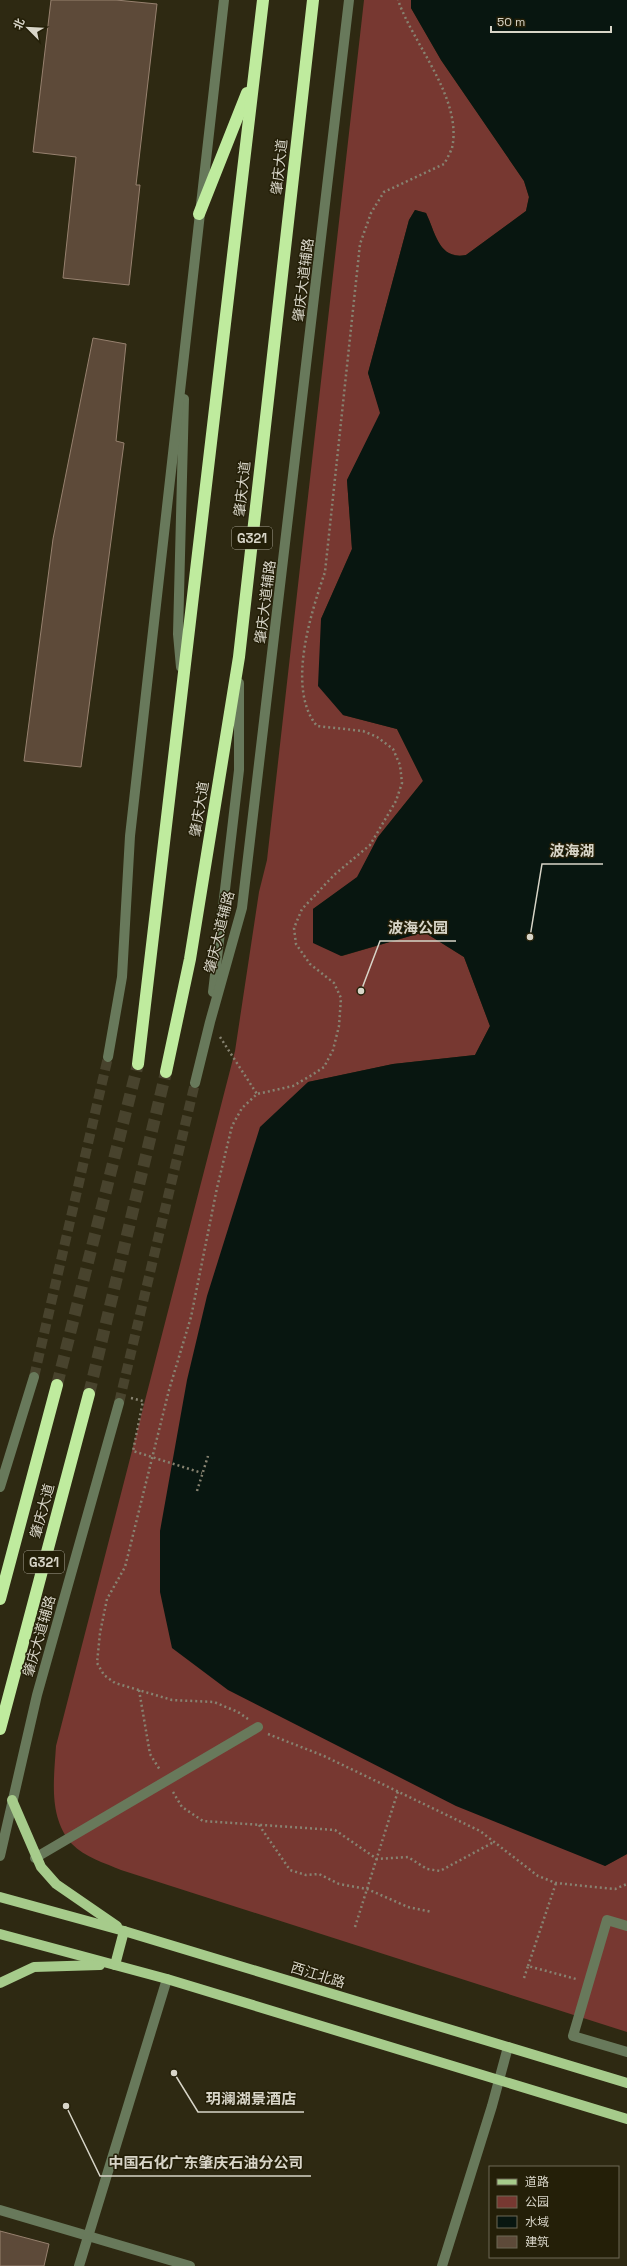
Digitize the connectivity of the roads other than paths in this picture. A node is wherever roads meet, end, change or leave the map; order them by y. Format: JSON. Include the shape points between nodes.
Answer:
{"nodes":[{"id":1,"x":224,"y":0,"type":"edge"},
{"id":2,"x":263,"y":0,"type":"edge"},
{"id":3,"x":313,"y":0,"type":"edge"},
{"id":4,"x":349,"y":0,"type":"edge"},
{"id":5,"x":253,"y":77,"type":"junction"},
{"id":6,"x":199,"y":214,"type":"junction"},
{"id":7,"x":183,"y":355,"type":"junction"},
{"id":8,"x":238,"y":657,"type":"junction"},
{"id":9,"x":183,"y":693,"type":"junction"},
{"id":10,"x":210,"y":1022,"type":"junction"},
{"id":11,"x":108,"y":1056,"type":"tunnel mouth"},
{"id":12,"x":138,"y":1064,"type":"tunnel mouth"},
{"id":13,"x":166,"y":1072,"type":"tunnel mouth"},
{"id":14,"x":195,"y":1083,"type":"tunnel mouth"},
{"id":15,"x":34,"y":1377,"type":"tunnel mouth"},
{"id":16,"x":57,"y":1385,"type":"tunnel mouth"},
{"id":17,"x":89,"y":1394,"type":"tunnel mouth"},
{"id":18,"x":119,"y":1403,"type":"tunnel mouth"},
{"id":19,"x":0,"y":1487,"type":"edge"},
{"id":20,"x":0,"y":1599,"type":"edge"},
{"id":21,"x":258,"y":1727,"type":"road end"},
{"id":22,"x":0,"y":1729,"type":"edge"},
{"id":23,"x":12,"y":1800,"type":"junction"},
{"id":24,"x":0,"y":1856,"type":"edge"},
{"id":25,"x":35,"y":1858,"type":"junction"},
{"id":26,"x":0,"y":1897,"type":"edge"},
{"id":27,"x":627,"y":1926,"type":"edge"},
{"id":28,"x":124,"y":1931,"type":"junction"},
{"id":29,"x":0,"y":1934,"type":"edge"},
{"id":30,"x":115,"y":1965,"type":"junction"},
{"id":31,"x":167,"y":1979,"type":"junction"},
{"id":32,"x":0,"y":1983,"type":"edge"},
{"id":33,"x":508,"y":2047,"type":"junction"},
{"id":34,"x":627,"y":2052,"type":"edge"},
{"id":35,"x":499,"y":2081,"type":"junction"},
{"id":36,"x":627,"y":2083,"type":"edge"},
{"id":37,"x":627,"y":2119,"type":"edge"},
{"id":38,"x":0,"y":2210,"type":"edge"},
{"id":39,"x":87,"y":2236,"type":"junction"},
{"id":40,"x":79,"y":2266,"type":"edge"},
{"id":41,"x":190,"y":2266,"type":"edge"},
{"id":42,"x":442,"y":2266,"type":"edge"}],
"edges":[{"from":1,"to":6,"type":"street"},
{"from":2,"to":5,"type":"highway","name":"肇庆大道"},
{"from":3,"to":8,"type":"highway","name":"肇庆大道","number":"G321"},
{"from":4,"to":10,"type":"street","name":"肇庆大道辅路","via":[[242,908]]},
{"from":5,"to":6,"type":"highway"},
{"from":5,"to":9,"type":"highway","name":"肇庆大道"},
{"from":6,"to":7,"type":"street"},
{"from":7,"to":9,"type":"street","via":[[184,434],[178,634]]},
{"from":7,"to":11,"type":"street","via":[[130,836],[122,978]]},
{"from":8,"to":10,"type":"street","via":[[239,770]]},
{"from":8,"to":13,"type":"highway","name":"肇庆大道","number":"G321","via":[[190,959]]},
{"from":9,"to":12,"type":"highway","name":"肇庆大道"},
{"from":10,"to":14,"type":"street","name":"肇庆大道辅路"},
{"from":15,"to":19,"type":"street"},
{"from":16,"to":20,"type":"highway","name":"肇庆大道","number":"G321"},
{"from":17,"to":22,"type":"highway","name":"肇庆大道","number":"G321"},
{"from":18,"to":23,"type":"street","name":"肇庆大道辅路","via":[[37,1695]]},
{"from":21,"to":25,"type":"street"},
{"from":23,"to":24,"type":"street","name":"肇庆大道辅路"},
{"from":23,"to":25,"type":"main road"},
{"from":25,"to":28,"type":"main road","via":[[56,1884]]},
{"from":26,"to":28,"type":"main road","name":"西江北路"},
{"from":27,"to":34,"type":"street","via":[[607,1920],[573,2036]]},
{"from":28,"to":30,"type":"main road"},
{"from":28,"to":33,"type":"main road","name":"西江北路"},
{"from":29,"to":30,"type":"main road"},
{"from":30,"to":31,"type":"main road"},
{"from":30,"to":32,"type":"main road","via":[[34,1967]]},
{"from":31,"to":35,"type":"main road"},
{"from":31,"to":39,"type":"street"},
{"from":33,"to":35,"type":"street"},
{"from":33,"to":36,"type":"main road","name":"西江北路"},
{"from":35,"to":37,"type":"main road"},
{"from":35,"to":42,"type":"street"},
{"from":38,"to":39,"type":"street"},
{"from":39,"to":40,"type":"street"},
{"from":39,"to":41,"type":"street"}]}
